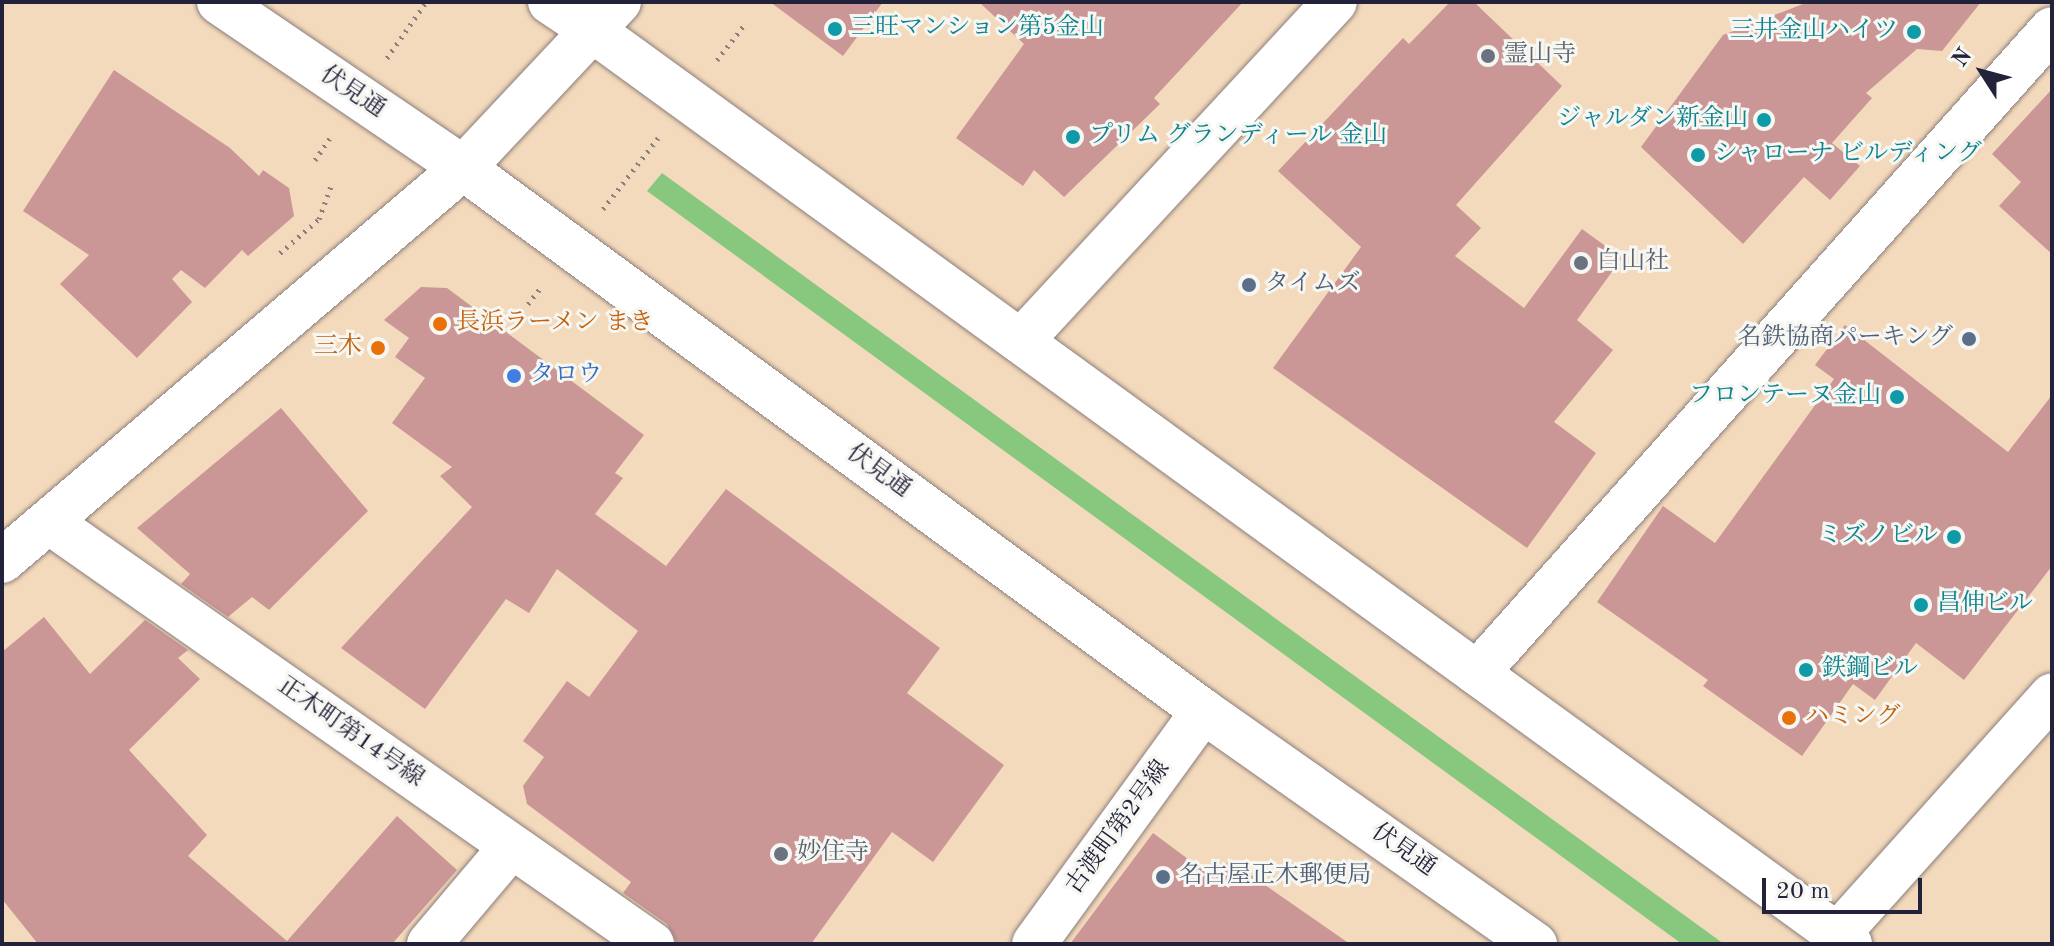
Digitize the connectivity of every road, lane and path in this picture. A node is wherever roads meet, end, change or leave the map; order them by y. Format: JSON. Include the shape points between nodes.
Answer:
{"nodes":[{"id":1,"x":219,"y":2,"type":"edge"},
{"id":2,"x":550,"y":2,"type":"edge"},
{"id":3,"x":1335,"y":2,"type":"edge"},
{"id":4,"x":606,"y":16,"type":"edge"},
{"id":5,"x":745,"y":24,"type":"dead end"},
{"id":6,"x":2052,"y":29,"type":"edge"},
{"id":7,"x":688,"y":99,"type":"junction"},
{"id":8,"x":463,"y":168,"type":"junction"},
{"id":9,"x":573,"y":248,"type":"junction"},
{"id":10,"x":528,"y":304,"type":"dead end"},
{"id":11,"x":1021,"y":341,"type":"junction"},
{"id":12,"x":49,"y":522,"type":"junction"},
{"id":13,"x":3,"y":558,"type":"edge"},
{"id":14,"x":1477,"y":673,"type":"junction"},
{"id":15,"x":2052,"y":695,"type":"edge"},
{"id":16,"x":1203,"y":711,"type":"junction"},
{"id":17,"x":511,"y":847,"type":"junction"},
{"id":18,"x":1843,"y":939,"type":"edge"},
{"id":19,"x":429,"y":944,"type":"edge"},
{"id":20,"x":652,"y":944,"type":"edge"},
{"id":21,"x":1034,"y":944,"type":"edge"},
{"id":22,"x":1535,"y":944,"type":"edge"}],
"edges":[{"from":1,"to":8,"type":"main road","name":"伏見通"},
{"from":2,"to":4,"type":"main road"},
{"from":3,"to":11,"type":"main road"},
{"from":4,"to":7,"type":"main road"},
{"from":4,"to":8,"type":"main road"},
{"from":5,"to":7,"type":"path"},
{"from":6,"to":14,"type":"main road"},
{"from":7,"to":9,"type":"path"},
{"from":7,"to":11,"type":"main road"},
{"from":8,"to":9,"type":"main road","name":"伏見通"},
{"from":8,"to":12,"type":"main road"},
{"from":9,"to":10,"type":"path"},
{"from":9,"to":16,"type":"main road","name":"伏見通"},
{"from":11,"to":14,"type":"main road"},
{"from":12,"to":13,"type":"main road"},
{"from":12,"to":17,"type":"main road","name":"正木町第14号線"},
{"from":14,"to":18,"type":"main road"},
{"from":15,"to":18,"type":"main road"},
{"from":16,"to":21,"type":"main road","name":"古渡町第2号線"},
{"from":16,"to":22,"type":"main road","name":"伏見通"},
{"from":17,"to":19,"type":"main road"},
{"from":17,"to":20,"type":"main road","name":"正木町第14号線"}]}
